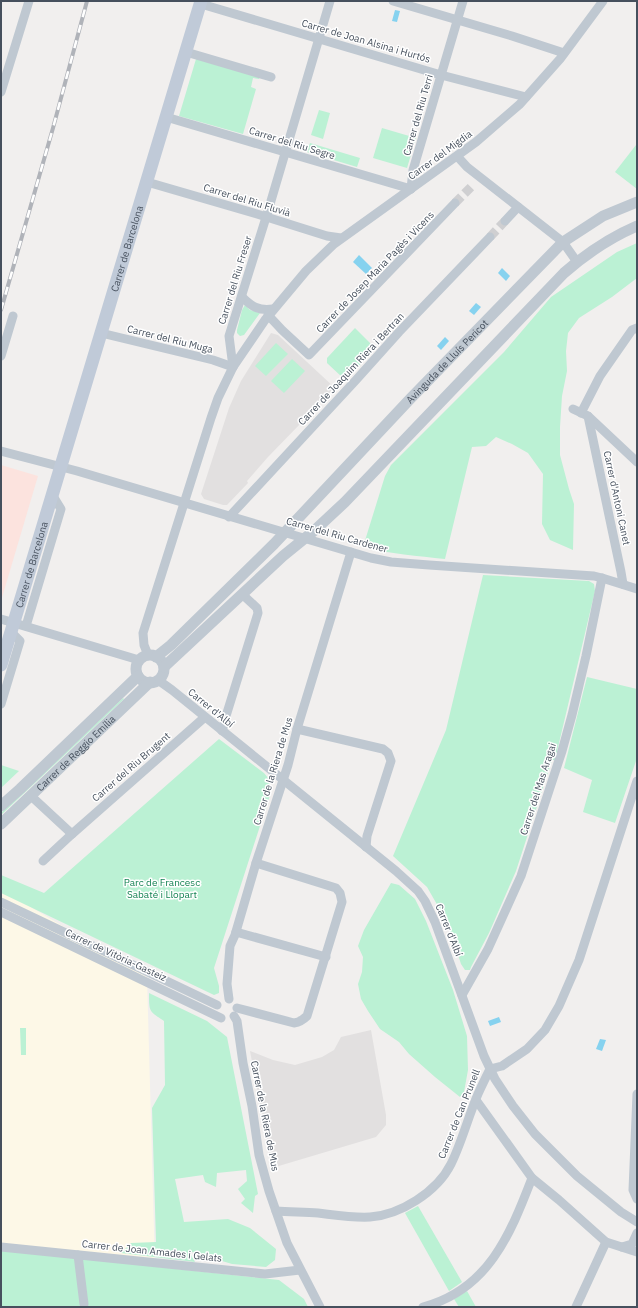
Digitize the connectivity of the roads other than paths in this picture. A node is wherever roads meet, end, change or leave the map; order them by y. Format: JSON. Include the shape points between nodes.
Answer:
{"nodes":[{"id":1,"x":29,"y":1,"type":"edge"},
{"id":2,"x":330,"y":1,"type":"edge"},
{"id":3,"x":393,"y":1,"type":"edge"},
{"id":4,"x":463,"y":1,"type":"edge"},
{"id":5,"x":603,"y":1,"type":"edge"},
{"id":6,"x":201,"y":2,"type":"edge"},
{"id":7,"x":457,"y":20,"type":"junction"},
{"id":8,"x":319,"y":39,"type":"junction"},
{"id":9,"x":186,"y":52,"type":"junction"},
{"id":10,"x":564,"y":53,"type":"junction"},
{"id":11,"x":442,"y":75,"type":"junction"},
{"id":12,"x":270,"y":77,"type":"dead end"},
{"id":13,"x":1,"y":92,"type":"edge"},
{"id":14,"x":526,"y":98,"type":"junction"},
{"id":15,"x":166,"y":117,"type":"junction"},
{"id":16,"x":286,"y":152,"type":"junction"},
{"id":17,"x":457,"y":156,"type":"junction"},
{"id":18,"x":147,"y":182,"type":"junction"},
{"id":19,"x":411,"y":189,"type":"junction"},
{"id":20,"x":637,"y":202,"type":"edge"},
{"id":21,"x":455,"y":203,"type":"tunnel mouth"},
{"id":22,"x":518,"y":207,"type":"junction"},
{"id":23,"x":266,"y":217,"type":"junction"},
{"id":24,"x":505,"y":221,"type":"tunnel mouth"},
{"id":25,"x":637,"y":226,"type":"edge"},
{"id":26,"x":490,"y":237,"type":"tunnel mouth"},
{"id":27,"x":341,"y":238,"type":"junction"},
{"id":28,"x":563,"y":242,"type":"junction"},
{"id":29,"x":577,"y":262,"type":"junction"},
{"id":30,"x":242,"y":297,"type":"junction"},
{"id":31,"x":271,"y":312,"type":"junction"},
{"id":32,"x":12,"y":316,"type":"dead end"},
{"id":33,"x":637,"y":328,"type":"edge"},
{"id":34,"x":101,"y":333,"type":"junction"},
{"id":35,"x":1,"y":356,"type":"edge"},
{"id":36,"x":233,"y":367,"type":"junction"},
{"id":37,"x":581,"y":413,"type":"junction"},
{"id":38,"x":1,"y":451,"type":"edge"},
{"id":39,"x":637,"y":462,"type":"edge"},
{"id":40,"x":62,"y":466,"type":"junction"},
{"id":41,"x":184,"y":503,"type":"junction"},
{"id":42,"x":229,"y":517,"type":"junction"},
{"id":43,"x":285,"y":532,"type":"junction"},
{"id":44,"x":306,"y":538,"type":"junction"},
{"id":45,"x":351,"y":552,"type":"junction"},
{"id":46,"x":602,"y":578,"type":"junction"},
{"id":47,"x":623,"y":584,"type":"junction"},
{"id":48,"x":637,"y":589,"type":"edge"},
{"id":49,"x":246,"y":598,"type":"junction"},
{"id":50,"x":1,"y":619,"type":"edge"},
{"id":51,"x":17,"y":627,"type":"junction"},
{"id":52,"x":148,"y":657,"type":"junction"},
{"id":53,"x":1,"y":666,"type":"edge"},
{"id":54,"x":164,"y":667,"type":"junction"},
{"id":55,"x":138,"y":676,"type":"junction"},
{"id":56,"x":154,"y":681,"type":"junction"},
{"id":57,"x":1,"y":704,"type":"edge"},
{"id":58,"x":205,"y":717,"type":"junction"},
{"id":59,"x":297,"y":729,"type":"junction"},
{"id":60,"x":222,"y":731,"type":"junction"},
{"id":61,"x":282,"y":779,"type":"junction"},
{"id":62,"x":637,"y":781,"type":"edge"},
{"id":63,"x":30,"y":796,"type":"junction"},
{"id":64,"x":4,"y":802,"type":"edge"},
{"id":65,"x":1,"y":824,"type":"edge"},
{"id":66,"x":72,"y":834,"type":"junction"},
{"id":67,"x":366,"y":846,"type":"junction"},
{"id":68,"x":43,"y":861,"type":"dead end"},
{"id":69,"x":256,"y":863,"type":"junction"},
{"id":70,"x":1,"y":902,"type":"edge"},
{"id":71,"x":1,"y":912,"type":"edge"},
{"id":72,"x":236,"y":932,"type":"junction"},
{"id":73,"x":326,"y":957,"type":"junction"},
{"id":74,"x":462,"y":995,"type":"junction"},
{"id":75,"x":229,"y":999,"type":"junction"},
{"id":76,"x":217,"y":1005,"type":"junction"},
{"id":77,"x":235,"y":1012,"type":"junction"},
{"id":78,"x":221,"y":1018,"type":"junction"},
{"id":79,"x":490,"y":1069,"type":"junction"},
{"id":80,"x":637,"y":1094,"type":"edge"},
{"id":81,"x":476,"y":1100,"type":"junction"},
{"id":82,"x":532,"y":1178,"type":"junction"},
{"id":83,"x":637,"y":1199,"type":"edge"},
{"id":84,"x":276,"y":1212,"type":"junction"},
{"id":85,"x":637,"y":1222,"type":"edge"},
{"id":86,"x":637,"y":1233,"type":"edge"},
{"id":87,"x":606,"y":1242,"type":"junction"},
{"id":88,"x":1,"y":1247,"type":"edge"},
{"id":89,"x":622,"y":1247,"type":"junction"},
{"id":90,"x":637,"y":1252,"type":"edge"},
{"id":91,"x":78,"y":1255,"type":"junction"},
{"id":92,"x":300,"y":1270,"type":"junction"},
{"id":93,"x":84,"y":1304,"type":"dead end"},
{"id":94,"x":320,"y":1307,"type":"edge"},
{"id":95,"x":423,"y":1307,"type":"edge"},
{"id":96,"x":576,"y":1307,"type":"edge"}],
"edges":[{"from":1,"to":13,"type":"street"},
{"from":2,"to":8,"type":"street","name":"Carrer del Riu Freser"},
{"from":3,"to":7,"type":"street"},
{"from":4,"to":7,"type":"street","name":"Carrer del Riu Terri"},
{"from":5,"to":10,"type":"street","name":"Carrer del Migdia"},
{"from":6,"to":8,"type":"street","name":"Carrer de Joan Alsina i Hurtós"},
{"from":6,"to":9,"type":"main road","name":"Carrer de Barcelona"},
{"from":7,"to":10,"type":"street"},
{"from":7,"to":11,"type":"street","name":"Carrer del Riu Terri"},
{"from":8,"to":11,"type":"street","name":"Carrer de Joan Alsina i Hurtós"},
{"from":8,"to":16,"type":"street","name":"Carrer del Riu Freser"},
{"from":9,"to":12,"type":"street"},
{"from":9,"to":15,"type":"main road","name":"Carrer de Barcelona"},
{"from":10,"to":14,"type":"street","name":"Carrer del Migdia"},
{"from":11,"to":14,"type":"street","name":"Carrer de Joan Alsina i Hurtós"},
{"from":11,"to":19,"type":"street","name":"Carrer del Riu Terri","via":[[414,170]]},
{"from":14,"to":17,"type":"street","name":"Carrer del Migdia"},
{"from":15,"to":16,"type":"street","name":"Carrer del Riu Segre"},
{"from":15,"to":18,"type":"main road","name":"Carrer de Barcelona"},
{"from":16,"to":19,"type":"street","name":"Carrer del Riu Segre"},
{"from":16,"to":23,"type":"street","name":"Carrer del Riu Freser"},
{"from":17,"to":19,"type":"street","name":"Carrer del Migdia"},
{"from":17,"to":22,"type":"street","via":[[478,181]]},
{"from":18,"to":23,"type":"street","name":"Carrer del Riu Fluvià"},
{"from":18,"to":34,"type":"main road","name":"Carrer de Barcelona"},
{"from":19,"to":27,"type":"street","name":"Carrer del Migdia"},
{"from":20,"to":28,"type":"street","name":"Avinguda de Lluís Pericot","via":[[603,216]]},
{"from":21,"to":31,"type":"street","name":"Carrer de Josep Maria Pagès i Vicens","via":[[310,355],[282,330]]},
{"from":22,"to":24,"type":"street"},
{"from":22,"to":28,"type":"street"},
{"from":23,"to":27,"type":"street","name":"Carrer del Riu Fluvià"},
{"from":23,"to":30,"type":"street","name":"Carrer del Riu Freser"},
{"from":25,"to":29,"type":"street","via":[[606,241]]},
{"from":26,"to":42,"type":"street","name":"Carrer de Joaquim Riera i Bertran","via":[[404,326]]},
{"from":27,"to":31,"type":"street","name":"Carrer del Migdia","via":[[316,261]]},
{"from":28,"to":29,"type":"street"},
{"from":28,"to":43,"type":"street","name":"Avinguda de Lluís Pericot"},
{"from":29,"to":44,"type":"street","via":[[345,502]]},
{"from":30,"to":31,"type":"street","via":[[255,308]]},
{"from":30,"to":36,"type":"street","name":"Carrer del Riu Freser","via":[[230,336]]},
{"from":31,"to":36,"type":"street","name":"Carrer del Migdia"},
{"from":32,"to":35,"type":"street"},
{"from":33,"to":37,"type":"street","via":[[632,330],[600,376]]},
{"from":34,"to":36,"type":"street","name":"Carrer del Riu Muga"},
{"from":34,"to":40,"type":"main road","name":"Carrer de Barcelona"},
{"from":36,"to":41,"type":"street","via":[[211,418]]},
{"from":37,"to":39,"type":"street"},
{"from":37,"to":47,"type":"street","name":"Carrer d'Antoni Canet"},
{"from":38,"to":40,"type":"street","name":"Carrer del Riu Cardener"},
{"from":40,"to":41,"type":"street","name":"Carrer del Riu Cardener"},
{"from":40,"to":51,"type":"main road","name":"Carrer de Barcelona"},
{"from":41,"to":42,"type":"street","name":"Carrer del Riu Cardener"},
{"from":41,"to":52,"type":"street","via":[[143,633]]},
{"from":42,"to":43,"type":"street","name":"Carrer del Riu Cardener"},
{"from":43,"to":44,"type":"street","name":"Carrer del Riu Cardener"},
{"from":43,"to":52,"type":"street","name":"Avinguda de Lluís Pericot","via":[[171,645]]},
{"from":44,"to":45,"type":"street","name":"Carrer del Riu Cardener"},
{"from":44,"to":49,"type":"street","via":[[283,556]]},
{"from":45,"to":46,"type":"street","name":"Carrer del Riu Cardener","via":[[391,562]]},
{"from":45,"to":59,"type":"street","name":"Carrer de la Riera de Mus"},
{"from":46,"to":47,"type":"street","name":"Carrer del Riu Cardener"},
{"from":46,"to":74,"type":"street","name":"Carrer del Mas Aragai","via":[[572,715],[521,876],[488,949]]},
{"from":47,"to":48,"type":"street","name":"Carrer del Riu Cardener"},
{"from":49,"to":54,"type":"street"},
{"from":49,"to":60,"type":"street","via":[[258,614]]},
{"from":50,"to":51,"type":"street"},
{"from":51,"to":52,"type":"street"},
{"from":51,"to":53,"type":"main road","name":"Carrer de Barcelona"},
{"from":51,"to":57,"type":"street","via":[[20,641]]},
{"from":52,"to":54,"type":"street","via":[[161,661]]},
{"from":52,"to":55,"type":"street","via":[[136,669]]},
{"from":54,"to":56,"type":"street","via":[[163,675]]},
{"from":55,"to":56,"type":"street","via":[[144,681]]},
{"from":55,"to":64,"type":"street","name":"Carrer de Reggio Emília"},
{"from":56,"to":58,"type":"street","name":"Carrer d'Albí","via":[[172,690]]},
{"from":56,"to":63,"type":"street","name":"Carrer de Reggio Emília"},
{"from":58,"to":60,"type":"street","name":"Carrer d'Albí"},
{"from":58,"to":66,"type":"street","name":"Carrer del Riu Brugent"},
{"from":59,"to":61,"type":"street","name":"Carrer de la Riera de Mus"},
{"from":59,"to":67,"type":"street","via":[[383,749],[388,753],[391,761]]},
{"from":60,"to":61,"type":"street","name":"Carrer d'Albí"},
{"from":61,"to":67,"type":"street","name":"Carrer d'Albí"},
{"from":61,"to":69,"type":"street","name":"Carrer de la Riera de Mus"},
{"from":62,"to":79,"type":"street","name":"Carrer de Can Prunell","via":[[579,960],[559,1006],[545,1030],[527,1049],[502,1066]]},
{"from":63,"to":65,"type":"street","name":"Carrer de Reggio Emília"},
{"from":63,"to":66,"type":"street"},
{"from":66,"to":68,"type":"street","name":"Carrer del Riu Brugent"},
{"from":67,"to":74,"type":"street","name":"Carrer d'Albí","via":[[418,891],[425,901]]},
{"from":69,"to":72,"type":"street","name":"Carrer de la Riera de Mus"},
{"from":69,"to":73,"type":"street","via":[[336,888],[340,893],[342,902]]},
{"from":70,"to":76,"type":"street","name":"Carrer de Vitòria-Gasteiz"},
{"from":71,"to":78,"type":"street","name":"Carrer de Vitòria-Gasteiz"},
{"from":72,"to":73,"type":"street"},
{"from":72,"to":75,"type":"street","name":"Carrer de la Riera de Mus","via":[[230,946],[227,984]]},
{"from":73,"to":77,"type":"street","via":[[307,1016],[300,1022]]},
{"from":74,"to":79,"type":"street","name":"Carrer d'Albí"},
{"from":75,"to":76,"type":"street","via":[[222,1000]]},
{"from":75,"to":77,"type":"street","via":[[234,1002]]},
{"from":76,"to":78,"type":"street","via":[[217,1012]]},
{"from":77,"to":78,"type":"street","via":[[228,1019]]},
{"from":77,"to":84,"type":"street","name":"Carrer de la Riera de Mus","via":[[259,1155]]},
{"from":79,"to":81,"type":"street","name":"Carrer de Can Prunell"},
{"from":79,"to":85,"type":"street","name":"Carrer d'Albí","via":[[513,1106],[535,1134],[577,1176],[620,1212]]},
{"from":80,"to":83,"type":"street","via":[[633,1190]]},
{"from":81,"to":82,"type":"street"},
{"from":81,"to":84,"type":"street","name":"Carrer de Can Prunell","via":[[450,1166],[432,1188],[409,1205],[394,1212],[370,1217]]},
{"from":82,"to":87,"type":"street"},
{"from":82,"to":95,"type":"street","via":[[510,1232],[490,1262],[467,1286],[443,1300]]},
{"from":84,"to":92,"type":"street","name":"Carrer de la Riera de Mus"},
{"from":86,"to":89,"type":"street","via":[[632,1244]]},
{"from":87,"to":89,"type":"street"},
{"from":87,"to":96,"type":"street"},
{"from":88,"to":91,"type":"street","name":"Carrer de Joan Amades i Gelats"},
{"from":89,"to":90,"type":"street"},
{"from":91,"to":92,"type":"street","name":"Carrer de Joan Amades i Gelats","via":[[265,1274]]},
{"from":91,"to":93,"type":"street"},
{"from":92,"to":94,"type":"street","name":"Carrer de la Riera de Mus"}]}
